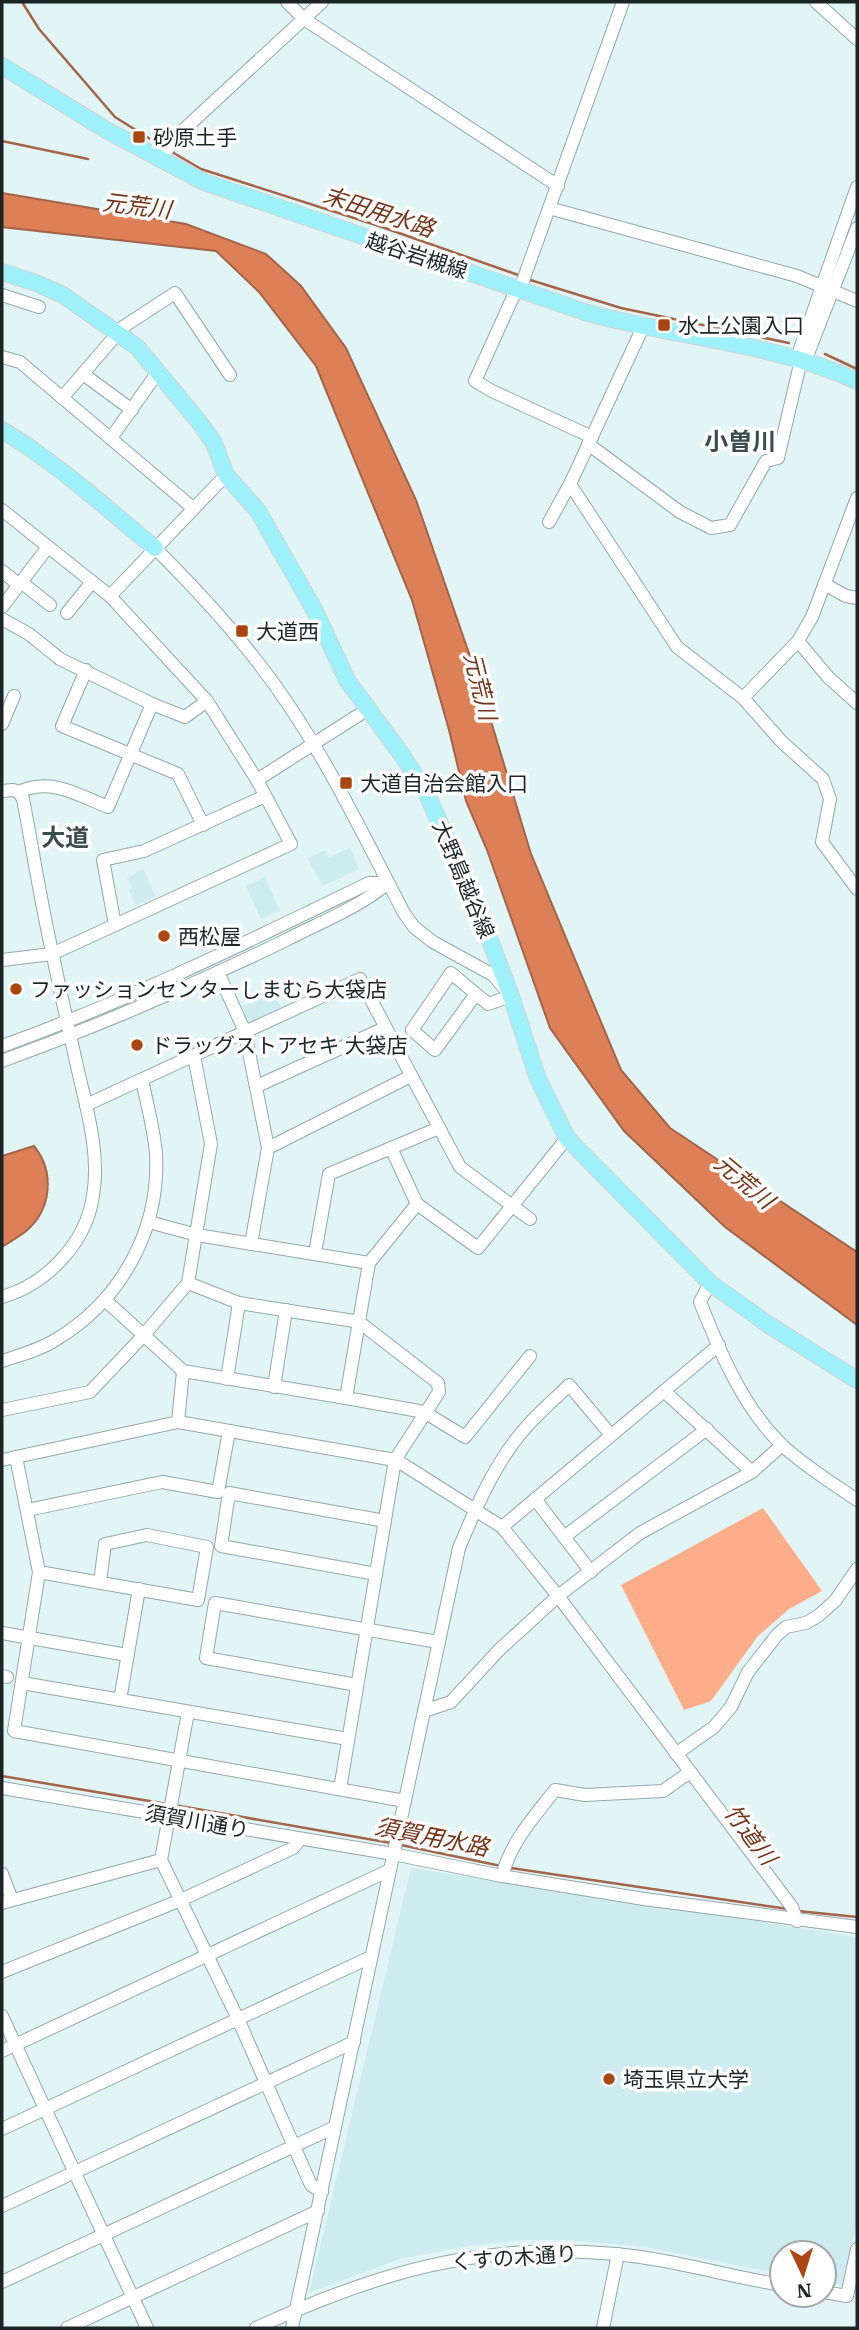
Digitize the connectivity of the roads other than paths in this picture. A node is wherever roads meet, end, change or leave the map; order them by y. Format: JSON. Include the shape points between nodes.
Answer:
{"nodes":[{"id":1,"x":287,"y":2,"type":"edge"},
{"id":2,"x":322,"y":2,"type":"edge"},
{"id":3,"x":624,"y":2,"type":"edge"},
{"id":4,"x":816,"y":2,"type":"edge"},
{"id":5,"x":304,"y":19,"type":"junction"},
{"id":6,"x":857,"y":39,"type":"edge"},
{"id":7,"x":2,"y":66,"type":"edge"},
{"id":8,"x":164,"y":153,"type":"junction"},
{"id":9,"x":558,"y":186,"type":"junction"},
{"id":10,"x":857,"y":187,"type":"edge"},
{"id":11,"x":550,"y":208,"type":"junction"},
{"id":12,"x":857,"y":228,"type":"edge"},
{"id":13,"x":2,"y":272,"type":"edge"},
{"id":14,"x":521,"y":282,"type":"junction"},
{"id":15,"x":40,"y":284,"type":"junction"},
{"id":16,"x":827,"y":288,"type":"junction"},
{"id":17,"x":2,"y":295,"type":"edge"},
{"id":18,"x":857,"y":301,"type":"edge"},
{"id":19,"x":643,"y":327,"type":"junction"},
{"id":20,"x":118,"y":332,"type":"junction"},
{"id":21,"x":2,"y":356,"type":"edge"},
{"id":22,"x":801,"y":360,"type":"junction"},
{"id":23,"x":158,"y":372,"type":"junction"},
{"id":24,"x":83,"y":374,"type":"junction"},
{"id":25,"x":230,"y":375,"type":"dead end"},
{"id":26,"x":857,"y":381,"type":"edge"},
{"id":27,"x":62,"y":398,"type":"junction"},
{"id":28,"x":132,"y":410,"type":"junction"},
{"id":29,"x":2,"y":430,"type":"edge"},
{"id":30,"x":111,"y":438,"type":"junction"},
{"id":31,"x":590,"y":440,"type":"junction"},
{"id":32,"x":226,"y":475,"type":"junction"},
{"id":33,"x":570,"y":484,"type":"junction"},
{"id":34,"x":857,"y":498,"type":"edge"},
{"id":35,"x":193,"y":508,"type":"junction"},
{"id":36,"x":2,"y":510,"type":"edge"},
{"id":37,"x":549,"y":522,"type":"dead end"},
{"id":38,"x":48,"y":547,"type":"junction"},
{"id":39,"x":155,"y":548,"type":"junction"},
{"id":40,"x":2,"y":571,"type":"edge"},
{"id":41,"x":92,"y":582,"type":"junction"},
{"id":42,"x":20,"y":583,"type":"junction"},
{"id":43,"x":824,"y":584,"type":"junction"},
{"id":44,"x":110,"y":596,"type":"junction"},
{"id":45,"x":857,"y":598,"type":"edge"},
{"id":46,"x":50,"y":605,"type":"dead end"},
{"id":47,"x":2,"y":607,"type":"edge"},
{"id":48,"x":67,"y":613,"type":"dead end"},
{"id":49,"x":2,"y":619,"type":"edge"},
{"id":50,"x":798,"y":641,"type":"junction"},
{"id":51,"x":86,"y":670,"type":"junction"},
{"id":52,"x":14,"y":696,"type":"dead end"},
{"id":53,"x":743,"y":698,"type":"junction"},
{"id":54,"x":206,"y":701,"type":"junction"},
{"id":55,"x":857,"y":703,"type":"edge"},
{"id":56,"x":152,"y":704,"type":"junction"},
{"id":57,"x":368,"y":709,"type":"junction"},
{"id":58,"x":2,"y":724,"type":"edge"},
{"id":59,"x":313,"y":744,"type":"junction"},
{"id":60,"x":131,"y":754,"type":"junction"},
{"id":61,"x":257,"y":780,"type":"junction"},
{"id":62,"x":2,"y":791,"type":"edge"},
{"id":63,"x":19,"y":792,"type":"junction"},
{"id":64,"x":265,"y":796,"type":"junction"},
{"id":65,"x":203,"y":825,"type":"junction"},
{"id":66,"x":388,"y":883,"type":"junction"},
{"id":67,"x":857,"y":889,"type":"edge"},
{"id":68,"x":115,"y":925,"type":"junction"},
{"id":69,"x":52,"y":954,"type":"junction"},
{"id":70,"x":2,"y":960,"type":"edge"},
{"id":71,"x":218,"y":972,"type":"junction"},
{"id":72,"x":476,"y":994,"type":"junction"},
{"id":73,"x":511,"y":996,"type":"junction"},
{"id":74,"x":68,"y":1021,"type":"junction"},
{"id":75,"x":385,"y":1028,"type":"junction"},
{"id":76,"x":245,"y":1032,"type":"junction"},
{"id":77,"x":71,"y":1036,"type":"junction"},
{"id":78,"x":2,"y":1046,"type":"edge"},
{"id":79,"x":194,"y":1056,"type":"junction"},
{"id":80,"x":2,"y":1061,"type":"edge"},
{"id":81,"x":411,"y":1076,"type":"junction"},
{"id":82,"x":142,"y":1080,"type":"junction"},
{"id":83,"x":257,"y":1086,"type":"junction"},
{"id":84,"x":86,"y":1105,"type":"junction"},
{"id":85,"x":439,"y":1128,"type":"junction"},
{"id":86,"x":567,"y":1138,"type":"junction"},
{"id":87,"x":268,"y":1147,"type":"junction"},
{"id":88,"x":391,"y":1148,"type":"junction"},
{"id":89,"x":417,"y":1205,"type":"junction"},
{"id":90,"x":513,"y":1206,"type":"junction"},
{"id":91,"x":530,"y":1219,"type":"dead end"},
{"id":92,"x":149,"y":1222,"type":"junction"},
{"id":93,"x":197,"y":1235,"type":"junction"},
{"id":94,"x":251,"y":1244,"type":"junction"},
{"id":95,"x":315,"y":1253,"type":"junction"},
{"id":96,"x":369,"y":1263,"type":"junction"},
{"id":97,"x":188,"y":1283,"type":"junction"},
{"id":98,"x":710,"y":1283,"type":"junction"},
{"id":99,"x":2,"y":1297,"type":"edge"},
{"id":100,"x":105,"y":1300,"type":"junction"},
{"id":101,"x":239,"y":1303,"type":"junction"},
{"id":102,"x":286,"y":1310,"type":"junction"},
{"id":103,"x":359,"y":1323,"type":"junction"},
{"id":104,"x":143,"y":1336,"type":"junction"},
{"id":105,"x":719,"y":1345,"type":"junction"},
{"id":106,"x":530,"y":1356,"type":"dead end"},
{"id":107,"x":2,"y":1361,"type":"edge"},
{"id":108,"x":183,"y":1371,"type":"junction"},
{"id":109,"x":227,"y":1379,"type":"junction"},
{"id":110,"x":857,"y":1380,"type":"edge"},
{"id":111,"x":274,"y":1387,"type":"junction"},
{"id":112,"x":664,"y":1391,"type":"junction"},
{"id":113,"x":346,"y":1398,"type":"junction"},
{"id":114,"x":2,"y":1410,"type":"edge"},
{"id":115,"x":425,"y":1413,"type":"junction"},
{"id":116,"x":178,"y":1422,"type":"junction"},
{"id":117,"x":707,"y":1429,"type":"junction"},
{"id":118,"x":229,"y":1432,"type":"junction"},
{"id":119,"x":611,"y":1435,"type":"junction"},
{"id":120,"x":782,"y":1445,"type":"junction"},
{"id":121,"x":16,"y":1457,"type":"junction"},
{"id":122,"x":2,"y":1460,"type":"edge"},
{"id":123,"x":395,"y":1460,"type":"junction"},
{"id":124,"x":752,"y":1472,"type":"junction"},
{"id":125,"x":535,"y":1499,"type":"junction"},
{"id":126,"x":857,"y":1500,"type":"edge"},
{"id":127,"x":475,"y":1509,"type":"junction"},
{"id":128,"x":27,"y":1510,"type":"junction"},
{"id":129,"x":385,"y":1521,"type":"junction"},
{"id":130,"x":502,"y":1527,"type":"junction"},
{"id":131,"x":564,"y":1537,"type":"junction"},
{"id":132,"x":857,"y":1569,"type":"edge"},
{"id":133,"x":39,"y":1572,"type":"junction"},
{"id":134,"x":591,"y":1572,"type":"junction"},
{"id":135,"x":376,"y":1574,"type":"junction"},
{"id":136,"x":100,"y":1581,"type":"junction"},
{"id":137,"x":139,"y":1589,"type":"junction"},
{"id":138,"x":558,"y":1596,"type":"junction"},
{"id":139,"x":367,"y":1629,"type":"junction"},
{"id":140,"x":2,"y":1633,"type":"edge"},
{"id":141,"x":29,"y":1638,"type":"junction"},
{"id":142,"x":438,"y":1642,"type":"junction"},
{"id":143,"x":127,"y":1655,"type":"junction"},
{"id":144,"x":22,"y":1683,"type":"junction"},
{"id":145,"x":357,"y":1685,"type":"junction"},
{"id":146,"x":120,"y":1700,"type":"junction"},
{"id":147,"x":424,"y":1711,"type":"junction"},
{"id":148,"x":188,"y":1712,"type":"junction"},
{"id":149,"x":348,"y":1739,"type":"junction"},
{"id":150,"x":676,"y":1754,"type":"junction"},
{"id":151,"x":178,"y":1760,"type":"junction"},
{"id":152,"x":690,"y":1772,"type":"junction"},
{"id":153,"x":340,"y":1789,"type":"junction"},
{"id":154,"x":3,"y":1792,"type":"edge"},
{"id":155,"x":405,"y":1801,"type":"junction"},
{"id":156,"x":169,"y":1816,"type":"junction"},
{"id":157,"x":300,"y":1840,"type":"junction"},
{"id":158,"x":393,"y":1854,"type":"junction"},
{"id":159,"x":161,"y":1860,"type":"junction"},
{"id":160,"x":390,"y":1870,"type":"junction"},
{"id":161,"x":2,"y":1874,"type":"edge"},
{"id":162,"x":502,"y":1876,"type":"junction"},
{"id":163,"x":181,"y":1900,"type":"junction"},
{"id":164,"x":7,"y":1902,"type":"edge"},
{"id":165,"x":797,"y":1921,"type":"junction"},
{"id":166,"x":857,"y":1927,"type":"edge"},
{"id":167,"x":206,"y":1956,"type":"junction"},
{"id":168,"x":372,"y":1957,"type":"junction"},
{"id":169,"x":2,"y":1972,"type":"edge"},
{"id":170,"x":2,"y":2016,"type":"edge"},
{"id":171,"x":238,"y":2019,"type":"junction"},
{"id":172,"x":354,"y":2042,"type":"junction"},
{"id":173,"x":15,"y":2045,"type":"junction"},
{"id":174,"x":2,"y":2051,"type":"edge"},
{"id":175,"x":266,"y":2083,"type":"junction"},
{"id":176,"x":45,"y":2109,"type":"junction"},
{"id":177,"x":335,"y":2127,"type":"junction"},
{"id":178,"x":2,"y":2129,"type":"edge"},
{"id":179,"x":294,"y":2146,"type":"junction"},
{"id":180,"x":75,"y":2172,"type":"junction"},
{"id":181,"x":322,"y":2192,"type":"junction"},
{"id":182,"x":2,"y":2206,"type":"edge"},
{"id":183,"x":318,"y":2211,"type":"junction"},
{"id":184,"x":104,"y":2235,"type":"junction"},
{"id":185,"x":857,"y":2249,"type":"edge"},
{"id":186,"x":618,"y":2254,"type":"junction"},
{"id":187,"x":2,"y":2282,"type":"edge"},
{"id":188,"x":768,"y":2282,"type":"edge"},
{"id":189,"x":838,"y":2294,"type":"edge"},
{"id":190,"x":133,"y":2298,"type":"junction"},
{"id":191,"x":297,"y":2309,"type":"junction"},
{"id":192,"x":67,"y":2328,"type":"edge"},
{"id":193,"x":147,"y":2328,"type":"edge"},
{"id":194,"x":256,"y":2328,"type":"edge"},
{"id":195,"x":292,"y":2328,"type":"edge"},
{"id":196,"x":603,"y":2328,"type":"edge"}],
"edges":[{"from":1,"to":5,"type":"street"},
{"from":2,"to":5,"type":"street"},
{"from":3,"to":9,"type":"street"},
{"from":4,"to":6,"type":"street"},
{"from":5,"to":8,"type":"street"},
{"from":5,"to":9,"type":"street"},
{"from":7,"to":8,"type":"main road","name":"越谷岩槻線"},
{"from":8,"to":14,"type":"main road","name":"越谷岩槻線","via":[[226,191]]},
{"from":9,"to":11,"type":"street"},
{"from":10,"to":16,"type":"street"},
{"from":11,"to":14,"type":"street"},
{"from":11,"to":16,"type":"street"},
{"from":12,"to":16,"type":"street"},
{"from":13,"to":15,"type":"main road","name":"大野島越谷線"},
{"from":14,"to":19,"type":"main road","name":"越谷岩槻線","via":[[588,313]]},
{"from":14,"to":31,"type":"street","via":[[475,381]]},
{"from":15,"to":17,"type":"street","via":[[35,305]]},
{"from":15,"to":20,"type":"main road","name":"大野島越谷線"},
{"from":16,"to":18,"type":"street"},
{"from":16,"to":22,"type":"street","via":[[809,351]]},
{"from":19,"to":22,"type":"main road","name":"越谷岩槻線"},
{"from":19,"to":31,"type":"street"},
{"from":20,"to":23,"type":"main road","name":"大野島越谷線"},
{"from":20,"to":24,"type":"street"},
{"from":20,"to":25,"type":"street","via":[[175,293]]},
{"from":21,"to":27,"type":"street","via":[[20,362]]},
{"from":22,"to":26,"type":"main road","name":"越谷岩槻線"},
{"from":22,"to":31,"type":"street","via":[[778,458],[766,461],[730,525],[711,528],[680,512]]},
{"from":23,"to":28,"type":"street"},
{"from":23,"to":32,"type":"main road","name":"大野島越谷線","via":[[214,443]]},
{"from":24,"to":27,"type":"street"},
{"from":24,"to":28,"type":"street"},
{"from":27,"to":30,"type":"street"},
{"from":28,"to":30,"type":"street"},
{"from":29,"to":39,"type":"main road","via":[[69,477]]},
{"from":30,"to":35,"type":"street"},
{"from":31,"to":33,"type":"street"},
{"from":32,"to":35,"type":"street"},
{"from":32,"to":57,"type":"main road","name":"大野島越谷線","via":[[258,511],[315,611],[347,680]]},
{"from":33,"to":37,"type":"street"},
{"from":33,"to":53,"type":"street","via":[[677,647]]},
{"from":34,"to":43,"type":"street"},
{"from":35,"to":39,"type":"street"},
{"from":36,"to":38,"type":"street"},
{"from":38,"to":41,"type":"street"},
{"from":38,"to":42,"type":"street"},
{"from":39,"to":44,"type":"street"},
{"from":39,"to":59,"type":"street","via":[[253,656]]},
{"from":40,"to":42,"type":"street"},
{"from":41,"to":44,"type":"street"},
{"from":41,"to":48,"type":"street"},
{"from":42,"to":46,"type":"street"},
{"from":42,"to":47,"type":"street"},
{"from":43,"to":45,"type":"street"},
{"from":43,"to":50,"type":"street"},
{"from":44,"to":54,"type":"street"},
{"from":49,"to":51,"type":"street","via":[[60,659]]},
{"from":50,"to":53,"type":"street"},
{"from":50,"to":55,"type":"street"},
{"from":51,"to":56,"type":"street"},
{"from":51,"to":60,"type":"street","via":[[62,726]]},
{"from":52,"to":58,"type":"street"},
{"from":53,"to":67,"type":"street","via":[[823,779],[830,799],[821,842]]},
{"from":54,"to":56,"type":"street","via":[[185,717]]},
{"from":54,"to":61,"type":"street"},
{"from":56,"to":60,"type":"street"},
{"from":57,"to":59,"type":"street"},
{"from":57,"to":73,"type":"main road","name":"大野島越谷線","via":[[428,794]]},
{"from":59,"to":61,"type":"street"},
{"from":59,"to":66,"type":"street"},
{"from":60,"to":63,"type":"street","via":[[108,807],[52,785]]},
{"from":60,"to":65,"type":"street","via":[[178,774]]},
{"from":61,"to":64,"type":"street"},
{"from":62,"to":63,"type":"street"},
{"from":63,"to":69,"type":"street"},
{"from":64,"to":65,"type":"street"},
{"from":64,"to":68,"type":"street","via":[[291,844]]},
{"from":65,"to":68,"type":"street","via":[[145,851],[103,860]]},
{"from":66,"to":71,"type":"street","via":[[371,898]]},
{"from":66,"to":73,"type":"street","via":[[414,927],[493,975]]},
{"from":66,"to":74,"type":"street","via":[[369,883]]},
{"from":68,"to":69,"type":"street"},
{"from":69,"to":70,"type":"street"},
{"from":69,"to":74,"type":"street"},
{"from":71,"to":76,"type":"street"},
{"from":71,"to":77,"type":"street"},
{"from":72,"to":72,"type":"street","via":[[451,973],[412,1030],[435,1050]]},
{"from":72,"to":73,"type":"street","via":[[488,1004]]},
{"from":73,"to":86,"type":"main road","name":"大野島越谷線","via":[[538,1079]]},
{"from":74,"to":77,"type":"street"},
{"from":74,"to":78,"type":"street"},
{"from":75,"to":76,"type":"street","via":[[360,979]]},
{"from":75,"to":81,"type":"street"},
{"from":75,"to":83,"type":"street"},
{"from":76,"to":79,"type":"street"},
{"from":76,"to":83,"type":"street"},
{"from":77,"to":80,"type":"street"},
{"from":77,"to":84,"type":"street"},
{"from":79,"to":82,"type":"street"},
{"from":79,"to":93,"type":"street","via":[[211,1144]]},
{"from":81,"to":85,"type":"street"},
{"from":81,"to":87,"type":"street"},
{"from":82,"to":84,"type":"street"},
{"from":82,"to":92,"type":"street","via":[[156,1152]]},
{"from":83,"to":87,"type":"street"},
{"from":84,"to":99,"type":"street","via":[[95,1173],[85,1222],[59,1263]]},
{"from":85,"to":88,"type":"street"},
{"from":85,"to":90,"type":"street","via":[[460,1167]]},
{"from":86,"to":90,"type":"street"},
{"from":86,"to":98,"type":"main road","name":"大野島越谷線"},
{"from":87,"to":94,"type":"street"},
{"from":88,"to":89,"type":"street"},
{"from":88,"to":95,"type":"street","via":[[329,1174]]},
{"from":89,"to":90,"type":"street","via":[[478,1248]]},
{"from":89,"to":96,"type":"street"},
{"from":90,"to":91,"type":"street"},
{"from":92,"to":93,"type":"street"},
{"from":92,"to":100,"type":"street","via":[[127,1271]]},
{"from":93,"to":94,"type":"street"},
{"from":93,"to":97,"type":"street"},
{"from":94,"to":95,"type":"street"},
{"from":95,"to":96,"type":"street"},
{"from":96,"to":103,"type":"street"},
{"from":97,"to":101,"type":"street"},
{"from":97,"to":104,"type":"street"},
{"from":98,"to":105,"type":"street","via":[[700,1302]]},
{"from":98,"to":110,"type":"main road","name":"大野島越谷線"},
{"from":100,"to":104,"type":"street"},
{"from":100,"to":107,"type":"street","via":[[55,1340]]},
{"from":101,"to":102,"type":"street"},
{"from":101,"to":109,"type":"street"},
{"from":102,"to":103,"type":"street"},
{"from":102,"to":111,"type":"street"},
{"from":103,"to":113,"type":"street"},
{"from":103,"to":115,"type":"street","via":[[439,1383],[439,1392]]},
{"from":104,"to":108,"type":"street"},
{"from":104,"to":114,"type":"street","via":[[90,1392]]},
{"from":105,"to":112,"type":"street"},
{"from":105,"to":120,"type":"street","via":[[736,1382]]},
{"from":106,"to":115,"type":"street","via":[[465,1437]]},
{"from":108,"to":109,"type":"street"},
{"from":108,"to":116,"type":"street"},
{"from":109,"to":111,"type":"street"},
{"from":111,"to":113,"type":"street"},
{"from":112,"to":117,"type":"street"},
{"from":112,"to":119,"type":"street"},
{"from":113,"to":115,"type":"street"},
{"from":115,"to":123,"type":"street"},
{"from":116,"to":118,"type":"street"},
{"from":116,"to":121,"type":"street"},
{"from":117,"to":124,"type":"street"},
{"from":117,"to":131,"type":"street"},
{"from":118,"to":123,"type":"street"},
{"from":118,"to":128,"type":"street","via":[[218,1492],[162,1482]]},
{"from":119,"to":125,"type":"street"},
{"from":119,"to":127,"type":"street","via":[[569,1385],[527,1425]]},
{"from":120,"to":124,"type":"street"},
{"from":120,"to":126,"type":"street"},
{"from":121,"to":122,"type":"street"},
{"from":121,"to":128,"type":"street"},
{"from":123,"to":127,"type":"street"},
{"from":123,"to":129,"type":"street"},
{"from":124,"to":134,"type":"street","via":[[640,1533]]},
{"from":125,"to":130,"type":"street"},
{"from":125,"to":131,"type":"street"},
{"from":127,"to":130,"type":"street"},
{"from":127,"to":142,"type":"street","via":[[460,1548]]},
{"from":128,"to":133,"type":"street"},
{"from":129,"to":135,"type":"street"},
{"from":129,"to":135,"type":"street","via":[[229,1493],[221,1546]]},
{"from":130,"to":138,"type":"street"},
{"from":131,"to":134,"type":"street"},
{"from":132,"to":150,"type":"street","via":[[835,1601],[818,1616],[777,1634],[748,1672],[731,1707],[714,1727]]},
{"from":133,"to":136,"type":"street"},
{"from":133,"to":141,"type":"street"},
{"from":134,"to":138,"type":"street"},
{"from":135,"to":139,"type":"street"},
{"from":136,"to":137,"type":"street"},
{"from":136,"to":137,"type":"street","via":[[105,1544],[147,1535],[207,1548],[198,1600]]},
{"from":137,"to":143,"type":"street"},
{"from":138,"to":147,"type":"street","via":[[450,1702]]},
{"from":138,"to":150,"type":"street"},
{"from":139,"to":142,"type":"street"},
{"from":139,"to":145,"type":"street"},
{"from":139,"to":145,"type":"street","via":[[215,1604],[205,1658]]},
{"from":140,"to":141,"type":"street"},
{"from":141,"to":143,"type":"street"},
{"from":141,"to":144,"type":"street"},
{"from":142,"to":147,"type":"street"},
{"from":143,"to":146,"type":"street"},
{"from":144,"to":146,"type":"street"},
{"from":144,"to":151,"type":"street","via":[[14,1731]]},
{"from":145,"to":149,"type":"street"},
{"from":146,"to":148,"type":"street"},
{"from":147,"to":155,"type":"street"},
{"from":148,"to":149,"type":"street"},
{"from":148,"to":151,"type":"street"},
{"from":149,"to":153,"type":"street"},
{"from":150,"to":152,"type":"street"},
{"from":151,"to":153,"type":"street"},
{"from":151,"to":156,"type":"street"},
{"from":152,"to":162,"type":"street","via":[[663,1791],[585,1795],[555,1790],[517,1837]]},
{"from":152,"to":165,"type":"street","via":[[792,1907]]},
{"from":153,"to":155,"type":"street"},
{"from":154,"to":156,"type":"street","name":"須賀川通り"},
{"from":155,"to":158,"type":"street"},
{"from":156,"to":157,"type":"street","name":"須賀川通り"},
{"from":156,"to":159,"type":"street"},
{"from":157,"to":158,"type":"street","name":"須賀川通り"},
{"from":157,"to":163,"type":"street","via":[[293,1848]]},
{"from":158,"to":160,"type":"street"},
{"from":158,"to":162,"type":"street","name":"須賀川通り"},
{"from":159,"to":163,"type":"street"},
{"from":159,"to":164,"type":"street"},
{"from":160,"to":167,"type":"street"},
{"from":160,"to":168,"type":"street"},
{"from":161,"to":164,"type":"street"},
{"from":162,"to":165,"type":"street","name":"須賀川通り"},
{"from":163,"to":167,"type":"street"},
{"from":163,"to":169,"type":"street"},
{"from":165,"to":166,"type":"street","name":"須賀川通り"},
{"from":167,"to":171,"type":"street"},
{"from":167,"to":173,"type":"street"},
{"from":168,"to":171,"type":"street"},
{"from":168,"to":172,"type":"street"},
{"from":170,"to":173,"type":"street"},
{"from":171,"to":175,"type":"street"},
{"from":171,"to":176,"type":"street"},
{"from":172,"to":175,"type":"street"},
{"from":172,"to":177,"type":"street"},
{"from":173,"to":174,"type":"street"},
{"from":173,"to":176,"type":"street"},
{"from":175,"to":179,"type":"street"},
{"from":175,"to":180,"type":"street"},
{"from":176,"to":178,"type":"street"},
{"from":176,"to":180,"type":"street"},
{"from":177,"to":179,"type":"street"},
{"from":177,"to":181,"type":"street"},
{"from":179,"to":181,"type":"street","via":[[311,2185]]},
{"from":179,"to":184,"type":"street"},
{"from":180,"to":182,"type":"street"},
{"from":180,"to":184,"type":"street"},
{"from":181,"to":183,"type":"street"},
{"from":183,"to":190,"type":"street"},
{"from":183,"to":191,"type":"street"},
{"from":184,"to":187,"type":"street"},
{"from":184,"to":190,"type":"street"},
{"from":185,"to":189,"type":"street","via":[[847,2296]]},
{"from":186,"to":188,"type":"street","name":"くすの木通り"},
{"from":186,"to":191,"type":"street","name":"くすの木通り","via":[[534,2252],[462,2259],[373,2280]]},
{"from":186,"to":196,"type":"street"},
{"from":190,"to":192,"type":"street"},
{"from":190,"to":193,"type":"street"},
{"from":191,"to":194,"type":"street","name":"くすの木通り"},
{"from":191,"to":195,"type":"street"}]}
